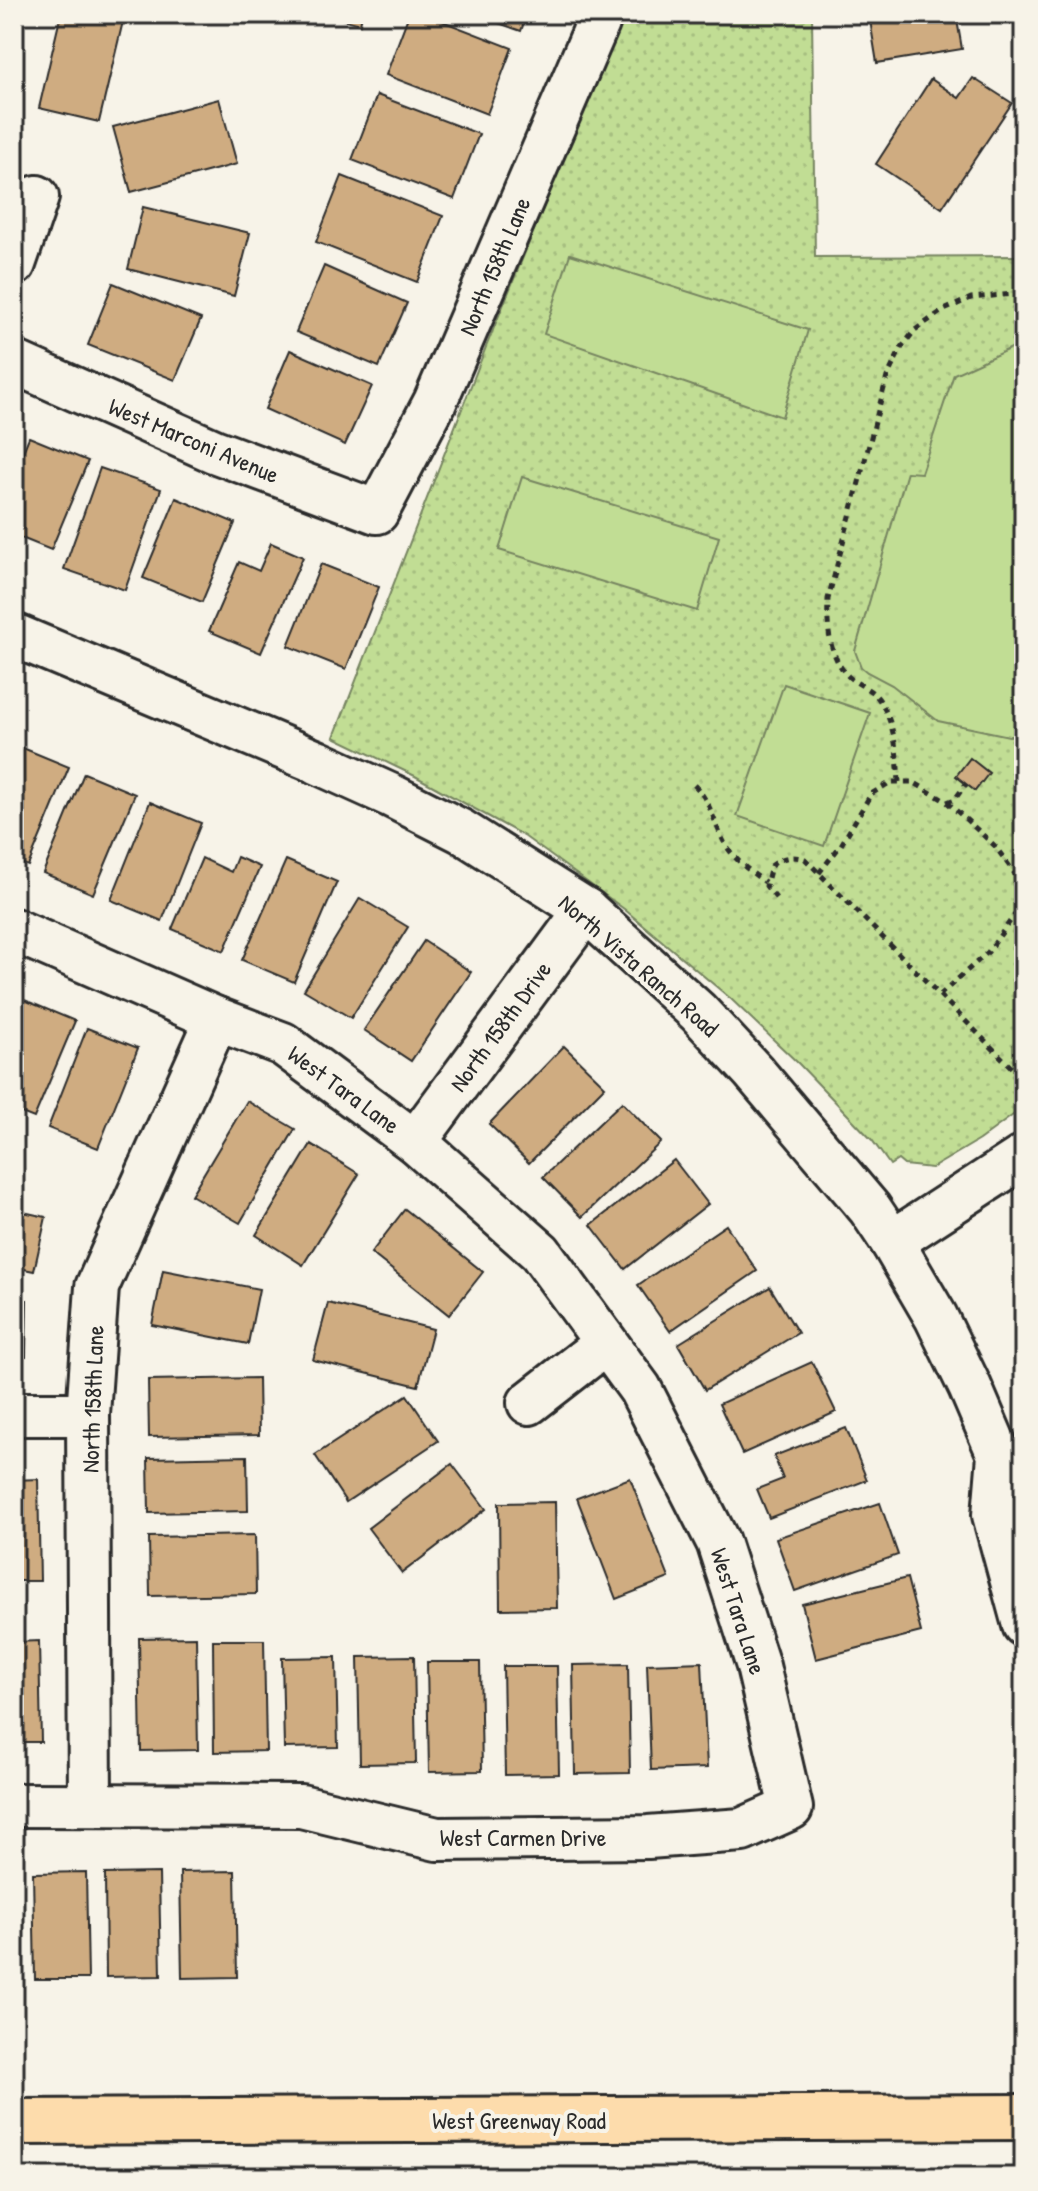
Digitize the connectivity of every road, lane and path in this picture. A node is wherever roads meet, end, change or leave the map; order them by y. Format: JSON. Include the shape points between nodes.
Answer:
{"nodes":[{"id":1,"x":600,"y":14,"type":"edge"},
{"id":2,"x":37,"y":197,"type":"dead end"},
{"id":3,"x":14,"y":264,"type":"edge"},
{"id":4,"x":1024,"y":293,"type":"edge"},
{"id":5,"x":14,"y":362,"type":"edge"},
{"id":6,"x":377,"y":512,"type":"joint"},
{"id":7,"x":14,"y":635,"type":"edge"},
{"id":8,"x":899,"y":782,"type":"junction"},
{"id":9,"x":966,"y":784,"type":"dead end"},
{"id":10,"x":694,"y":785,"type":"dead end"},
{"id":11,"x":947,"y":802,"type":"junction"},
{"id":12,"x":819,"y":873,"type":"junction"},
{"id":13,"x":1021,"y":878,"type":"edge"},
{"id":14,"x":765,"y":882,"type":"junction"},
{"id":15,"x":1024,"y":894,"type":"edge"},
{"id":16,"x":776,"y":898,"type":"dead end"},
{"id":17,"x":1024,"y":902,"type":"edge"},
{"id":18,"x":586,"y":910,"type":"junction"},
{"id":19,"x":14,"y":930,"type":"edge"},
{"id":20,"x":940,"y":995,"type":"junction"},
{"id":21,"x":217,"y":1019,"type":"junction"},
{"id":22,"x":1024,"y":1080,"type":"edge"},
{"id":23,"x":415,"y":1142,"type":"junction"},
{"id":24,"x":1024,"y":1156,"type":"edge"},
{"id":25,"x":892,"y":1242,"type":"junction"},
{"id":26,"x":606,"y":1343,"type":"junction"},
{"id":27,"x":529,"y":1403,"type":"dead end"},
{"id":28,"x":14,"y":1414,"type":"edge"},
{"id":29,"x":88,"y":1414,"type":"junction"},
{"id":30,"x":1016,"y":1458,"type":"edge"},
{"id":31,"x":1024,"y":1625,"type":"edge"},
{"id":32,"x":14,"y":1805,"type":"edge"},
{"id":33,"x":90,"y":1805,"type":"junction"},
{"id":34,"x":791,"y":1808,"type":"joint"},
{"id":35,"x":1024,"y":2117,"type":"edge"},
{"id":36,"x":14,"y":2122,"type":"edge"}],
"edges":[{"from":1,"to":6,"type":"street","name":"North 158th Lane","via":[[435,402]]},
{"from":2,"to":3,"type":"street"},
{"from":4,"to":8,"type":"path","via":[[971,298],[915,330],[902,347],[887,377],[828,599],[827,627],[836,659],[848,676],[876,696],[888,717]]},
{"from":5,"to":6,"type":"street","name":"West Marconi Avenue","via":[[214,451]]},
{"from":7,"to":18,"type":"street","name":"North Vista Ranch Road","via":[[390,795],[461,831]]},
{"from":8,"to":11,"type":"path","via":[[913,782]]},
{"from":8,"to":12,"type":"path","via":[[871,794]]},
{"from":9,"to":11,"type":"path"},
{"from":10,"to":14,"type":"path","via":[[734,856]]},
{"from":11,"to":13,"type":"path"},
{"from":12,"to":14,"type":"path","via":[[805,859],[790,856],[771,866]]},
{"from":12,"to":20,"type":"path"},
{"from":13,"to":15,"type":"path"},
{"from":14,"to":16,"type":"path"},
{"from":17,"to":20,"type":"path","via":[[988,952]]},
{"from":18,"to":23,"type":"street","name":"North 158th Drive"},
{"from":18,"to":25,"type":"street","name":"North Vista Ranch Road","via":[[726,1041],[870,1209]]},
{"from":19,"to":21,"type":"street","name":"West Tara Lane"},
{"from":20,"to":22,"type":"path"},
{"from":21,"to":23,"type":"street","name":"West Tara Lane","via":[[283,1044]]},
{"from":21,"to":29,"type":"street","name":"North 158th Lane","via":[[97,1287]]},
{"from":23,"to":26,"type":"street","name":"West Tara Lane","via":[[540,1252]]},
{"from":24,"to":25,"type":"street"},
{"from":25,"to":30,"type":"street","name":"North Vista Ranch Road","via":[[970,1387]]},
{"from":26,"to":27,"type":"street"},
{"from":26,"to":34,"type":"street","name":"West Tara Lane","via":[[640,1389],[718,1542],[758,1666]]},
{"from":28,"to":29,"type":"street"},
{"from":29,"to":33,"type":"street","name":"North 158th Lane"},
{"from":30,"to":31,"type":"street","name":"North Vista Ranch Road","via":[[994,1515]]},
{"from":32,"to":33,"type":"street","name":"West Carmen Drive"},
{"from":33,"to":34,"type":"street","name":"West Carmen Drive","via":[[301,1806],[437,1839],[648,1837],[742,1830]]},
{"from":35,"to":36,"type":"main road","name":"West Greenway Road"}]}
